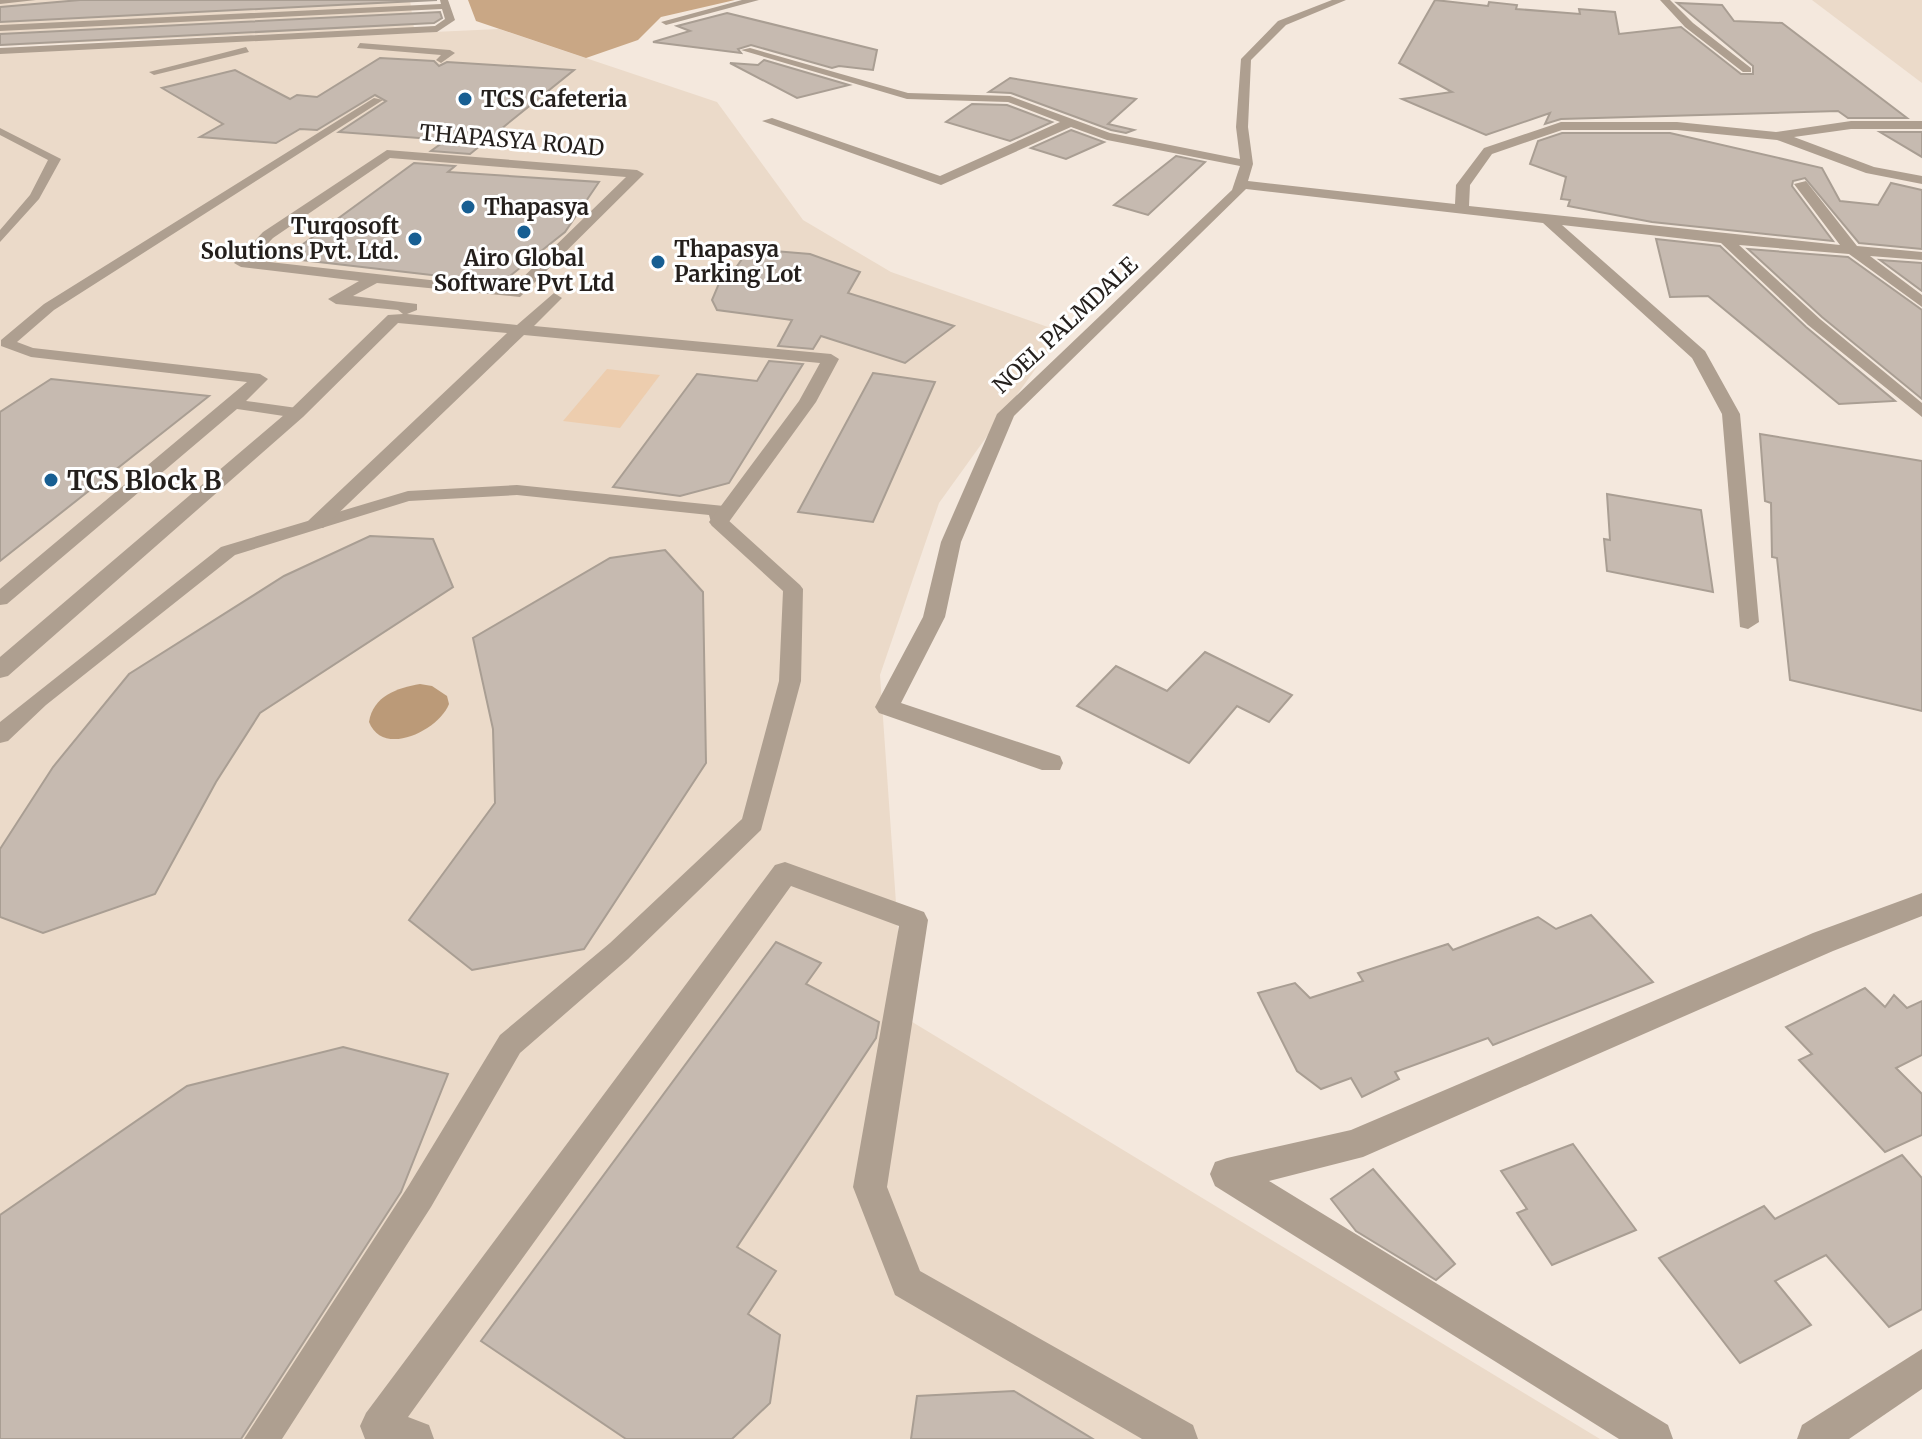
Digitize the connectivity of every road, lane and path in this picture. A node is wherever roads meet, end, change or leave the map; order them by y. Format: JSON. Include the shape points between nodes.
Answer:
{"nodes":[{"id":1,"x":32,"y":0,"type":"edge"},
{"id":2,"x":754,"y":0,"type":"edge"},
{"id":3,"x":1341,"y":0,"type":"edge"},
{"id":4,"x":1665,"y":0,"type":"edge"},
{"id":5,"x":0,"y":1,"type":"edge"},
{"id":6,"x":445,"y":3,"type":"edge"},
{"id":7,"x":666,"y":22,"type":"dead end"},
{"id":8,"x":0,"y":28,"type":"edge"},
{"id":9,"x":746,"y":50,"type":"dead end"},
{"id":10,"x":0,"y":51,"type":"edge"},
{"id":11,"x":441,"y":60,"type":"dead end"},
{"id":12,"x":1747,"y":70,"type":"dead end"},
{"id":13,"x":154,"y":72,"type":"dead end"},
{"id":14,"x":378,"y":100,"type":"dead end"},
{"id":15,"x":768,"y":121,"type":"dead end"},
{"id":16,"x":1071,"y":122,"type":"junction"},
{"id":17,"x":1922,"y":125,"type":"edge"},
{"id":18,"x":0,"y":131,"type":"edge"},
{"id":19,"x":1776,"y":136,"type":"junction"},
{"id":20,"x":1244,"y":174,"type":"junction"},
{"id":21,"x":1922,"y":180,"type":"edge"},
{"id":22,"x":1801,"y":184,"type":"dead end"},
{"id":23,"x":1462,"y":207,"type":"junction"},
{"id":24,"x":1545,"y":217,"type":"junction"},
{"id":25,"x":0,"y":238,"type":"edge"},
{"id":26,"x":1725,"y":239,"type":"junction"},
{"id":27,"x":1849,"y":247,"type":"junction"},
{"id":28,"x":1922,"y":256,"type":"edge"},
{"id":29,"x":375,"y":278,"type":"junction"},
{"id":30,"x":554,"y":298,"type":"dead end"},
{"id":31,"x":1922,"y":302,"type":"edge"},
{"id":32,"x":394,"y":318,"type":"junction"},
{"id":33,"x":517,"y":330,"type":"junction"},
{"id":34,"x":234,"y":404,"type":"junction"},
{"id":35,"x":1922,"y":412,"type":"edge"},
{"id":36,"x":297,"y":413,"type":"junction"},
{"id":37,"x":719,"y":522,"type":"junction"},
{"id":38,"x":316,"y":524,"type":"junction"},
{"id":39,"x":0,"y":579,"type":"edge"},
{"id":40,"x":20,"y":581,"type":"junction"},
{"id":41,"x":0,"y":599,"type":"edge"},
{"id":42,"x":1748,"y":622,"type":"dead end"},
{"id":43,"x":0,"y":670,"type":"edge"},
{"id":44,"x":0,"y":735,"type":"edge"},
{"id":45,"x":1051,"y":763,"type":"dead end"},
{"id":46,"x":1922,"y":904,"type":"edge"},
{"id":47,"x":1922,"y":1367,"type":"edge"},
{"id":48,"x":262,"y":1439,"type":"edge"},
{"id":49,"x":415,"y":1439,"type":"edge"},
{"id":50,"x":1179,"y":1439,"type":"edge"},
{"id":51,"x":1654,"y":1439,"type":"edge"},
{"id":52,"x":1816,"y":1439,"type":"edge"}],
"edges":[{"from":1,"to":5,"type":"lane"},
{"from":2,"to":7,"type":"street"},
{"from":3,"to":20,"type":"street","via":[[1282,23],[1246,59]]},
{"from":4,"to":12,"type":"street"},
{"from":6,"to":8,"type":"lane"},
{"from":6,"to":10,"type":"lane","via":[[447,24],[421,31]]},
{"from":9,"to":16,"type":"street","via":[[907,96],[1010,99]]},
{"from":11,"to":13,"type":"lane","via":[[450,53],[321,44],[255,48]]},
{"from":14,"to":34,"type":"lane","via":[[49,307],[6,343],[31,352],[260,379]]},
{"from":15,"to":16,"type":"street","via":[[941,181]]},
{"from":16,"to":20,"type":"street"},
{"from":17,"to":19,"type":"street","via":[[1851,125]]},
{"from":18,"to":25,"type":"lane","via":[[55,159],[35,196]]},
{"from":19,"to":21,"type":"street","via":[[1871,170]]},
{"from":19,"to":23,"type":"street","via":[[1677,126],[1561,126],[1488,151],[1463,185]]},
{"from":20,"to":23,"type":"street"},
{"from":20,"to":45,"type":"street","name":"NOEL PALMDALE","via":[[1198,233],[1006,414],[951,542],[934,617],[887,707]]},
{"from":22,"to":27,"type":"street"},
{"from":23,"to":24,"type":"street"},
{"from":24,"to":26,"type":"street"},
{"from":24,"to":42,"type":"street","via":[[1699,355],[1731,414]]},
{"from":26,"to":27,"type":"street"},
{"from":26,"to":35,"type":"street"},
{"from":27,"to":28,"type":"street"},
{"from":27,"to":31,"type":"street"},
{"from":29,"to":29,"type":"street","name":"THAPASYA ROAD","via":[[241,263],[268,235],[387,154],[637,174],[515,294]]},
{"from":29,"to":32,"type":"street","via":[[336,299],[411,307]]},
{"from":30,"to":33,"type":"street"},
{"from":32,"to":33,"type":"street"},
{"from":32,"to":36,"type":"street"},
{"from":33,"to":37,"type":"street","via":[[831,359],[807,402]]},
{"from":33,"to":38,"type":"street"},
{"from":34,"to":36,"type":"lane"},
{"from":34,"to":40,"type":"lane"},
{"from":36,"to":43,"type":"street"},
{"from":37,"to":38,"type":"lane","via":[[718,510],[517,490],[408,496]]},
{"from":37,"to":48,"type":"lane","via":[[793,589],[790,681],[753,823],[619,951],[510,1044],[420,1196]]},
{"from":38,"to":44,"type":"lane","via":[[228,551]]},
{"from":39,"to":40,"type":"lane"},
{"from":40,"to":41,"type":"lane"},
{"from":46,"to":51,"type":"street","via":[[1352,1146],[1227,1174]]},
{"from":47,"to":52,"type":"street"},
{"from":49,"to":50,"type":"street","via":[[379,1426],[785,873],[914,920],[870,1187],[907,1283]]}]}
